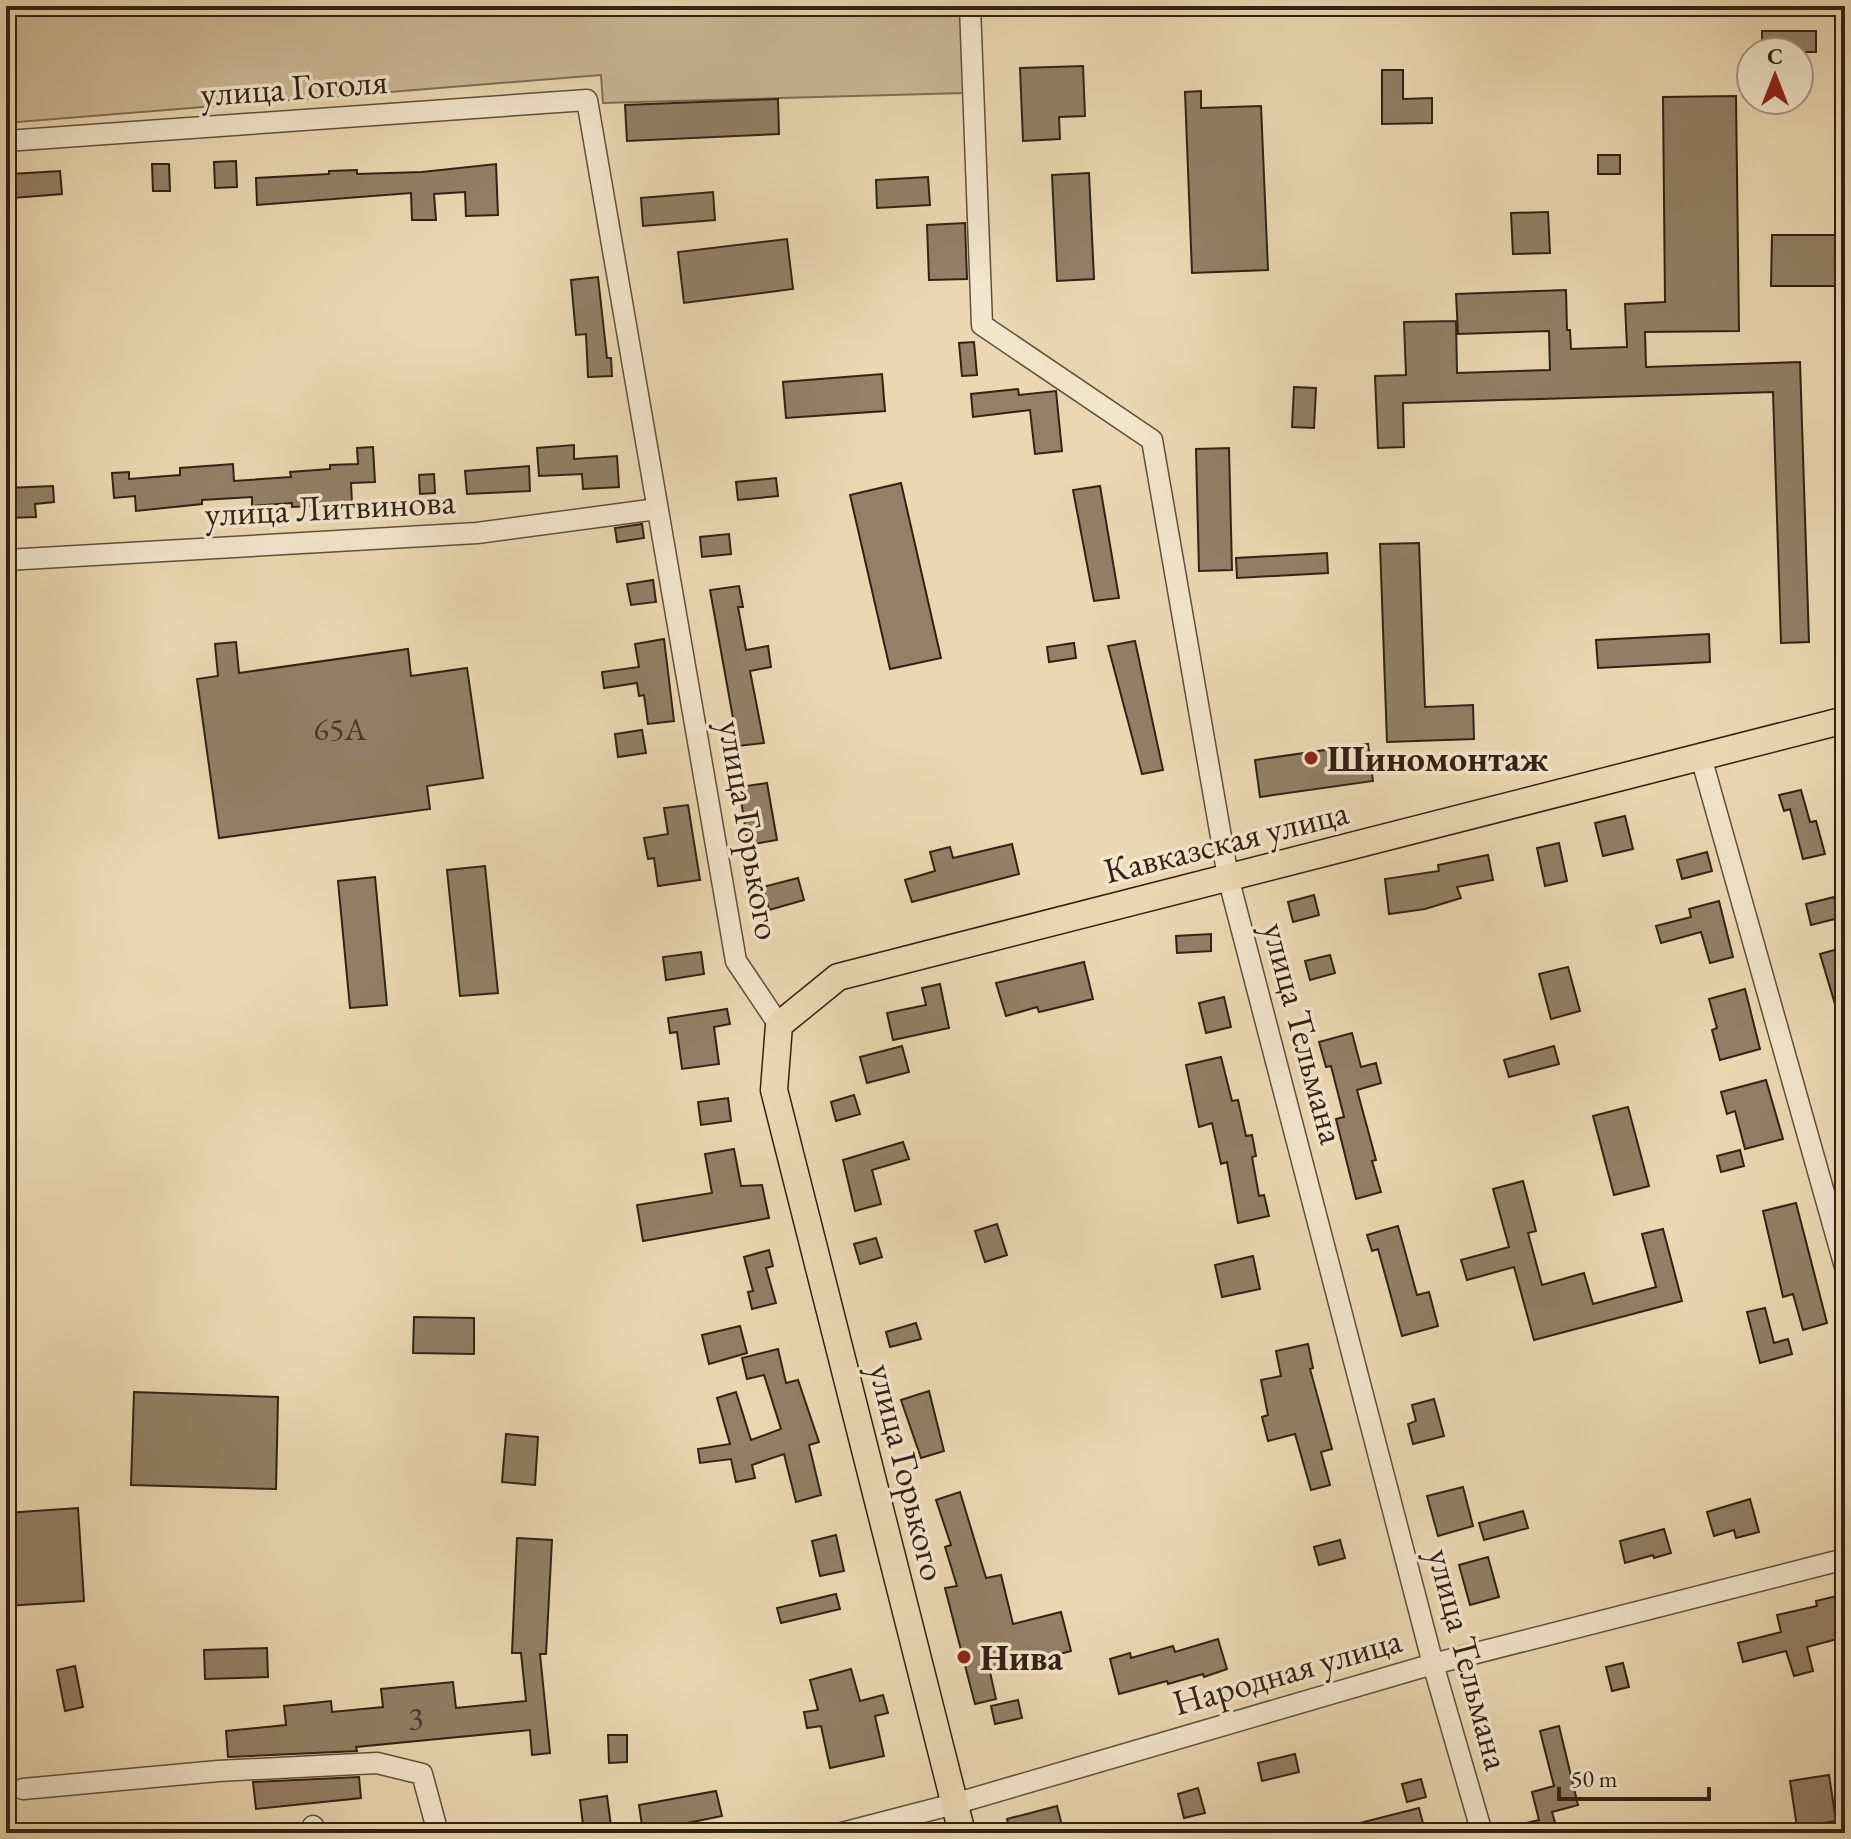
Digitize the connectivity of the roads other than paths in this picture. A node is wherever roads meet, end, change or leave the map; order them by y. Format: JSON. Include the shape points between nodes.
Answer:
{"nodes":[{"id":1,"x":970,"y":6,"type":"edge"},
{"id":2,"x":587,"y":100,"type":"joint"},
{"id":3,"x":6,"y":141,"type":"edge"},
{"id":4,"x":657,"y":509,"type":"junction"},
{"id":5,"x":6,"y":560,"type":"edge"},
{"id":6,"x":1845,"y":720,"type":"edge"},
{"id":7,"x":1701,"y":757,"type":"junction"},
{"id":8,"x":1228,"y":877,"type":"junction"},
{"id":9,"x":779,"y":1025,"type":"junction"},
{"id":10,"x":1845,"y":1267,"type":"edge"},
{"id":11,"x":1845,"y":1559,"type":"edge"},
{"id":12,"x":1433,"y":1664,"type":"junction"},
{"id":13,"x":23,"y":1789,"type":"dead end"},
{"id":14,"x":954,"y":1804,"type":"junction"},
{"id":15,"x":438,"y":1833,"type":"edge"},
{"id":16,"x":842,"y":1833,"type":"edge"},
{"id":17,"x":962,"y":1833,"type":"edge"},
{"id":18,"x":1482,"y":1833,"type":"edge"}],
"edges":[{"from":1,"to":8,"type":"street","name":"улица Тельмана","via":[[982,325],[1152,440]]},
{"from":2,"to":3,"type":"street","name":"улица Гоголя"},
{"from":2,"to":4,"type":"street","name":"улица Горького"},
{"from":4,"to":5,"type":"street","name":"улица Литвинова","via":[[477,533]]},
{"from":4,"to":9,"type":"street","name":"улица Горького","via":[[736,961]]},
{"from":6,"to":7,"type":"main road","name":"Кавказская улица"},
{"from":7,"to":8,"type":"main road","name":"Кавказская улица"},
{"from":7,"to":10,"type":"street"},
{"from":8,"to":9,"type":"main road","name":"Кавказская улица","via":[[838,977]]},
{"from":8,"to":12,"type":"street","name":"улица Тельмана"},
{"from":9,"to":14,"type":"main road","name":"улица Горького","via":[[774,1090]]},
{"from":11,"to":12,"type":"street","name":"Народная улица"},
{"from":12,"to":14,"type":"street","name":"Народная улица"},
{"from":12,"to":18,"type":"street","name":"улица Тельмана"},
{"from":13,"to":15,"type":"street","via":[[377,1763],[422,1774]]},
{"from":14,"to":16,"type":"street","name":"Народная улица"},
{"from":14,"to":17,"type":"main road","name":"улица Горького"}]}
